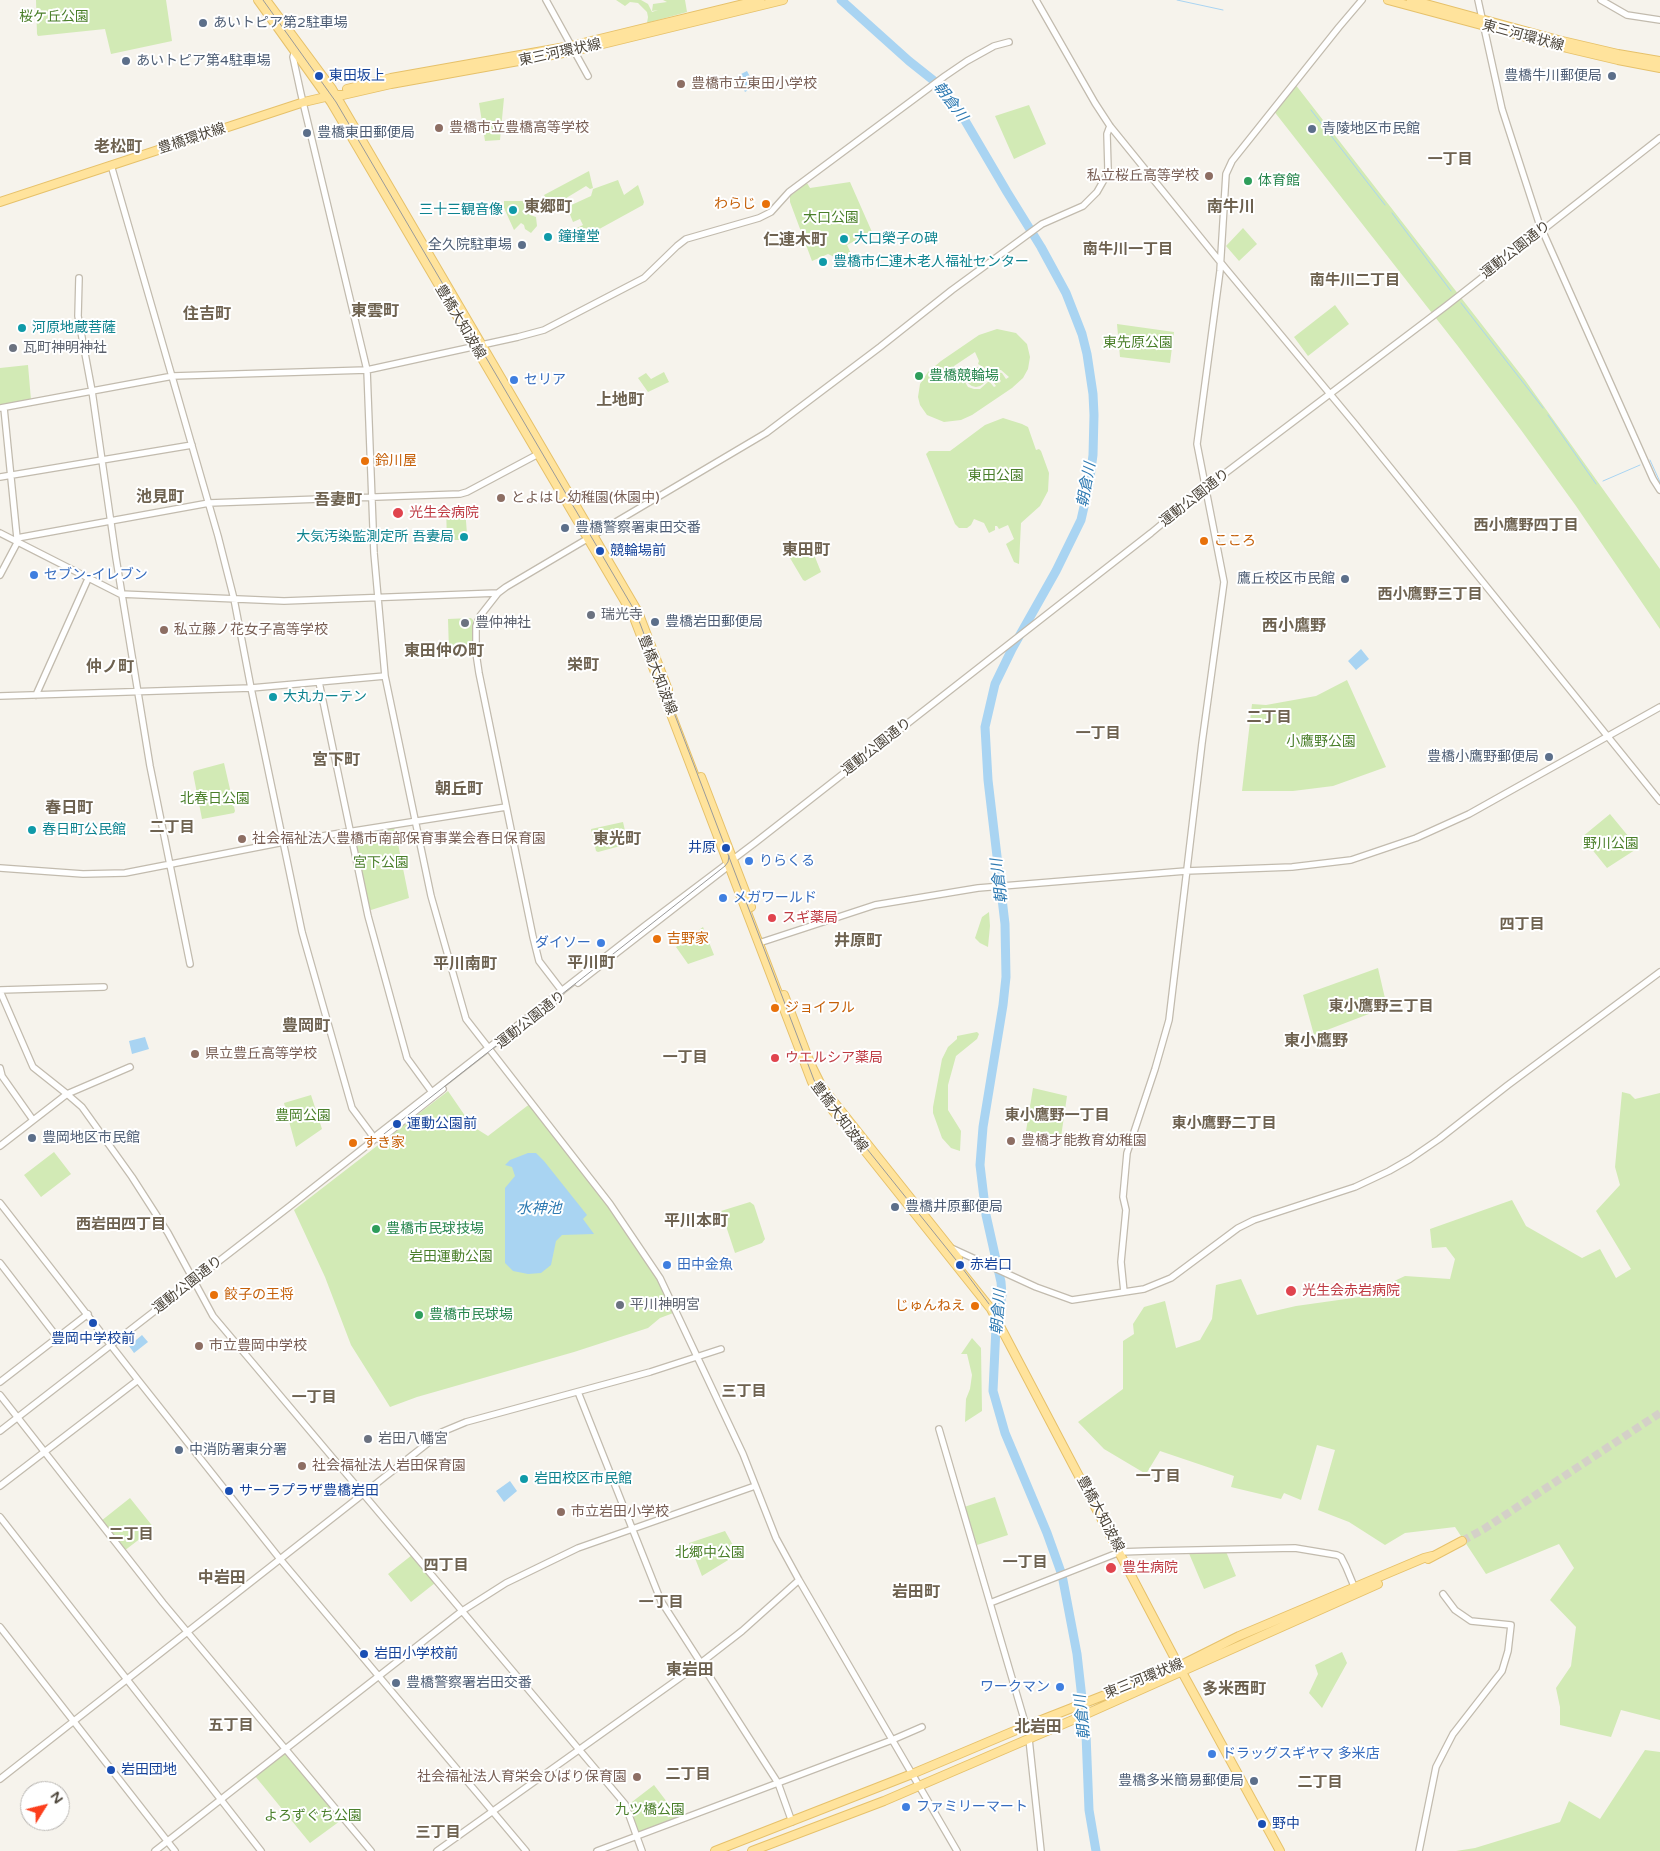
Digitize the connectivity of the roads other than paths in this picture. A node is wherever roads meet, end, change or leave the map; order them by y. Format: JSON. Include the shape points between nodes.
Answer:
{"nodes":[{"id":1,"x":258,"y":0,"type":"edge"},
{"id":2,"x":266,"y":0,"type":"edge"},
{"id":3,"x":546,"y":0,"type":"edge"},
{"id":4,"x":760,"y":0,"type":"edge"},
{"id":5,"x":784,"y":0,"type":"edge"},
{"id":6,"x":1036,"y":0,"type":"edge"},
{"id":7,"x":1362,"y":0,"type":"edge"},
{"id":8,"x":1388,"y":0,"type":"edge"},
{"id":9,"x":1411,"y":0,"type":"edge"},
{"id":10,"x":1478,"y":0,"type":"edge"},
{"id":11,"x":1601,"y":0,"type":"edge"},
{"id":12,"x":1660,"y":20,"type":"edge"},
{"id":13,"x":1484,"y":23,"type":"junction"},
{"id":14,"x":1009,"y":42,"type":"dead end"},
{"id":15,"x":573,"y":48,"type":"junction"},
{"id":16,"x":295,"y":51,"type":"junction"},
{"id":17,"x":1660,"y":61,"type":"edge"},
{"id":18,"x":1660,"y":68,"type":"edge"},
{"id":19,"x":588,"y":76,"type":"dead end"},
{"id":20,"x":331,"y":96,"type":"junction"},
{"id":21,"x":304,"y":102,"type":"junction"},
{"id":22,"x":1110,"y":126,"type":"junction"},
{"id":23,"x":1660,"y":138,"type":"edge"},
{"id":24,"x":111,"y":165,"type":"junction"},
{"id":25,"x":0,"y":202,"type":"edge"},
{"id":26,"x":1542,"y":229,"type":"junction"},
{"id":27,"x":1221,"y":262,"type":"junction"},
{"id":28,"x":79,"y":278,"type":"dead end"},
{"id":29,"x":478,"y":345,"type":"junction"},
{"id":30,"x":367,"y":370,"type":"junction"},
{"id":31,"x":172,"y":376,"type":"junction"},
{"id":32,"x":92,"y":391,"type":"junction"},
{"id":33,"x":1331,"y":394,"type":"junction"},
{"id":34,"x":2,"y":408,"type":"edge"},
{"id":35,"x":192,"y":445,"type":"junction"},
{"id":36,"x":541,"y":452,"type":"junction"},
{"id":37,"x":102,"y":460,"type":"junction"},
{"id":38,"x":11,"y":476,"type":"junction"},
{"id":39,"x":0,"y":477,"type":"edge"},
{"id":40,"x":1206,"y":488,"type":"junction"},
{"id":41,"x":1660,"y":490,"type":"edge"},
{"id":42,"x":373,"y":497,"type":"junction"},
{"id":43,"x":208,"y":503,"type":"junction"},
{"id":44,"x":111,"y":522,"type":"junction"},
{"id":45,"x":0,"y":533,"type":"edge"},
{"id":46,"x":591,"y":538,"type":"junction"},
{"id":47,"x":17,"y":540,"type":"junction"},
{"id":48,"x":0,"y":575,"type":"edge"},
{"id":49,"x":88,"y":579,"type":"junction"},
{"id":50,"x":498,"y":593,"type":"junction"},
{"id":51,"x":122,"y":594,"type":"junction"},
{"id":52,"x":377,"y":598,"type":"junction"},
{"id":53,"x":234,"y":599,"type":"junction"},
{"id":54,"x":386,"y":676,"type":"junction"},
{"id":55,"x":319,"y":682,"type":"junction"},
{"id":56,"x":251,"y":688,"type":"junction"},
{"id":57,"x":138,"y":692,"type":"junction"},
{"id":58,"x":36,"y":695,"type":"junction"},
{"id":59,"x":0,"y":696,"type":"edge"},
{"id":60,"x":1660,"y":707,"type":"edge"},
{"id":61,"x":1608,"y":736,"type":"junction"},
{"id":62,"x":1660,"y":801,"type":"edge"},
{"id":63,"x":506,"y":807,"type":"junction"},
{"id":64,"x":416,"y":821,"type":"junction"},
{"id":65,"x":350,"y":832,"type":"junction"},
{"id":66,"x":284,"y":842,"type":"junction"},
{"id":67,"x":730,"y":863,"type":"junction"},
{"id":68,"x":170,"y":864,"type":"junction"},
{"id":69,"x":0,"y":868,"type":"edge"},
{"id":70,"x":1186,"y":871,"type":"junction"},
{"id":71,"x":761,"y":942,"type":"junction"},
{"id":72,"x":190,"y":964,"type":"dead end"},
{"id":73,"x":1660,"y":972,"type":"edge"},
{"id":74,"x":104,"y":987,"type":"dead end"},
{"id":75,"x":0,"y":990,"type":"edge"},
{"id":76,"x":562,"y":991,"type":"junction"},
{"id":77,"x":490,"y":1050,"type":"junction"},
{"id":78,"x":130,"y":1067,"type":"dead end"},
{"id":79,"x":0,"y":1068,"type":"edge"},
{"id":80,"x":68,"y":1094,"type":"junction"},
{"id":81,"x":433,"y":1094,"type":"junction"},
{"id":82,"x":33,"y":1120,"type":"junction"},
{"id":83,"x":375,"y":1139,"type":"junction"},
{"id":84,"x":0,"y":1146,"type":"edge"},
{"id":85,"x":0,"y":1203,"type":"edge"},
{"id":86,"x":950,"y":1248,"type":"junction"},
{"id":87,"x":0,"y":1263,"type":"edge"},
{"id":88,"x":194,"y":1280,"type":"junction"},
{"id":89,"x":1124,"y":1292,"type":"junction"},
{"id":90,"x":991,"y":1309,"type":"junction"},
{"id":91,"x":88,"y":1314,"type":"junction"},
{"id":92,"x":57,"y":1337,"type":"junction"},
{"id":93,"x":112,"y":1345,"type":"junction"},
{"id":94,"x":721,"y":1349,"type":"dead end"},
{"id":95,"x":698,"y":1357,"type":"junction"},
{"id":96,"x":138,"y":1380,"type":"junction"},
{"id":97,"x":0,"y":1382,"type":"edge"},
{"id":98,"x":578,"y":1392,"type":"junction"},
{"id":99,"x":0,"y":1395,"type":"edge"},
{"id":100,"x":18,"y":1417,"type":"junction"},
{"id":101,"x":939,"y":1429,"type":"dead end"},
{"id":102,"x":0,"y":1432,"type":"edge"},
{"id":103,"x":44,"y":1452,"type":"junction"},
{"id":104,"x":0,"y":1486,"type":"edge"},
{"id":105,"x":755,"y":1486,"type":"junction"},
{"id":106,"x":364,"y":1494,"type":"junction"},
{"id":107,"x":0,"y":1517,"type":"edge"},
{"id":108,"x":633,"y":1528,"type":"junction"},
{"id":109,"x":1462,"y":1541,"type":"tunnel mouth"},
{"id":110,"x":1120,"y":1552,"type":"junction"},
{"id":111,"x":280,"y":1559,"type":"junction"},
{"id":112,"x":799,"y":1580,"type":"junction"},
{"id":113,"x":1356,"y":1591,"type":"junction"},
{"id":114,"x":1443,"y":1594,"type":"dead end"},
{"id":115,"x":990,"y":1603,"type":"junction"},
{"id":116,"x":462,"y":1611,"type":"junction"},
{"id":117,"x":0,"y":1627,"type":"edge"},
{"id":118,"x":187,"y":1632,"type":"junction"},
{"id":119,"x":702,"y":1662,"type":"junction"},
{"id":120,"x":1181,"y":1669,"type":"junction"},
{"id":121,"x":378,"y":1676,"type":"junction"},
{"id":122,"x":127,"y":1679,"type":"junction"},
{"id":123,"x":74,"y":1721,"type":"junction"},
{"id":124,"x":922,"y":1726,"type":"dead end"},
{"id":125,"x":1026,"y":1726,"type":"junction"},
{"id":126,"x":1029,"y":1739,"type":"junction"},
{"id":127,"x":892,"y":1740,"type":"junction"},
{"id":128,"x":286,"y":1749,"type":"junction"},
{"id":129,"x":578,"y":1749,"type":"junction"},
{"id":130,"x":912,"y":1774,"type":"junction"},
{"id":131,"x":0,"y":1779,"type":"edge"},
{"id":132,"x":778,"y":1783,"type":"junction"},
{"id":133,"x":918,"y":1786,"type":"junction"},
{"id":134,"x":221,"y":1799,"type":"junction"},
{"id":135,"x":493,"y":1811,"type":"junction"},
{"id":136,"x":792,"y":1822,"type":"junction"},
{"id":137,"x":636,"y":1836,"type":"junction"},
{"id":138,"x":167,"y":1841,"type":"junction"},
{"id":139,"x":155,"y":1851,"type":"edge"},
{"id":140,"x":175,"y":1851,"type":"edge"},
{"id":141,"x":261,"y":1851,"type":"edge"},
{"id":142,"x":371,"y":1851,"type":"edge"},
{"id":143,"x":437,"y":1851,"type":"edge"},
{"id":144,"x":526,"y":1851,"type":"edge"},
{"id":145,"x":597,"y":1851,"type":"edge"},
{"id":146,"x":642,"y":1851,"type":"edge"},
{"id":147,"x":715,"y":1851,"type":"edge"},
{"id":148,"x":752,"y":1851,"type":"edge"},
{"id":149,"x":957,"y":1851,"type":"edge"},
{"id":150,"x":1041,"y":1851,"type":"edge"},
{"id":151,"x":1280,"y":1851,"type":"edge"},
{"id":152,"x":1419,"y":1851,"type":"edge"}],
"edges":[{"from":1,"to":16,"type":"main road","name":"豊橋大知波線"},
{"from":2,"to":20,"type":"main road","name":"豊橋大知波線","via":[[321,74]]},
{"from":3,"to":15,"type":"street"},
{"from":4,"to":15,"type":"main road","name":"東三河環状線"},
{"from":5,"to":15,"type":"main road","name":"東三河環状線"},
{"from":6,"to":22,"type":"street"},
{"from":7,"to":27,"type":"street","via":[[1232,161],[1226,174]]},
{"from":8,"to":13,"type":"main road","name":"東三河環状線"},
{"from":9,"to":13,"type":"main road","name":"東三河環状線"},
{"from":10,"to":13,"type":"street"},
{"from":11,"to":12,"type":"street","via":[[1627,15]]},
{"from":13,"to":17,"type":"main road","name":"東三河環状線"},
{"from":13,"to":18,"type":"main road","name":"東三河環状線","via":[[1618,60]]},
{"from":13,"to":26,"type":"street","via":[[1502,109]]},
{"from":14,"to":29,"type":"street","via":[[994,46],[943,78],[789,192],[771,212],[686,239],[644,278],[544,330]]},
{"from":15,"to":19,"type":"street"},
{"from":15,"to":20,"type":"main road","name":"東三河環状線","via":[[391,78]]},
{"from":16,"to":20,"type":"main road","name":"豊橋大知波線"},
{"from":16,"to":21,"type":"street","via":[[293,57]]},
{"from":20,"to":21,"type":"main road","name":"豊橋環状線"},
{"from":20,"to":29,"type":"main road","name":"豊橋大知波線"},
{"from":21,"to":24,"type":"main road","name":"豊橋環状線"},
{"from":21,"to":30,"type":"street"},
{"from":22,"to":27,"type":"street"},
{"from":22,"to":46,"type":"street","via":[[1107,134],[1108,169],[1092,200],[1042,224],[766,433]]},
{"from":23,"to":26,"type":"street","name":"運動公園通り"},
{"from":24,"to":25,"type":"main road","name":"豊橋環状線"},
{"from":24,"to":31,"type":"street"},
{"from":26,"to":33,"type":"street","name":"運動公園通り"},
{"from":26,"to":41,"type":"street"},
{"from":27,"to":33,"type":"street"},
{"from":27,"to":40,"type":"street","via":[[1197,444]]},
{"from":28,"to":32,"type":"street","via":[[78,316]]},
{"from":29,"to":30,"type":"street"},
{"from":29,"to":36,"type":"main road","name":"豊橋大知波線"},
{"from":30,"to":31,"type":"street"},
{"from":30,"to":42,"type":"street"},
{"from":31,"to":32,"type":"street"},
{"from":31,"to":35,"type":"street"},
{"from":32,"to":34,"type":"street"},
{"from":32,"to":37,"type":"street"},
{"from":33,"to":40,"type":"street","name":"運動公園通り"},
{"from":33,"to":61,"type":"street"},
{"from":34,"to":38,"type":"street"},
{"from":35,"to":37,"type":"street"},
{"from":35,"to":43,"type":"street"},
{"from":36,"to":42,"type":"street","via":[[467,492]]},
{"from":36,"to":46,"type":"main road","name":"豊橋大知波線"},
{"from":37,"to":38,"type":"street"},
{"from":37,"to":44,"type":"street"},
{"from":38,"to":39,"type":"street"},
{"from":38,"to":47,"type":"street"},
{"from":40,"to":67,"type":"street","name":"運動公園通り"},
{"from":40,"to":70,"type":"street","via":[[1224,582]]},
{"from":42,"to":43,"type":"street"},
{"from":42,"to":52,"type":"street"},
{"from":43,"to":44,"type":"street"},
{"from":43,"to":53,"type":"street"},
{"from":44,"to":47,"type":"street"},
{"from":44,"to":51,"type":"street"},
{"from":45,"to":47,"type":"street"},
{"from":46,"to":50,"type":"street"},
{"from":46,"to":67,"type":"main road","name":"豊橋大知波線","via":[[643,622]]},
{"from":47,"to":48,"type":"street"},
{"from":47,"to":49,"type":"street"},
{"from":49,"to":51,"type":"street"},
{"from":49,"to":58,"type":"street"},
{"from":50,"to":52,"type":"street"},
{"from":50,"to":63,"type":"street","via":[[476,626],[476,653]]},
{"from":51,"to":53,"type":"street"},
{"from":51,"to":57,"type":"street"},
{"from":52,"to":53,"type":"street"},
{"from":52,"to":54,"type":"street"},
{"from":53,"to":56,"type":"street"},
{"from":54,"to":55,"type":"street"},
{"from":54,"to":64,"type":"street"},
{"from":55,"to":56,"type":"street"},
{"from":55,"to":65,"type":"street"},
{"from":56,"to":57,"type":"street"},
{"from":56,"to":66,"type":"street"},
{"from":57,"to":58,"type":"street"},
{"from":57,"to":68,"type":"street"},
{"from":58,"to":59,"type":"street"},
{"from":60,"to":61,"type":"street"},
{"from":61,"to":62,"type":"street"},
{"from":61,"to":70,"type":"street","via":[[1469,814],[1416,838],[1351,860],[1292,867]]},
{"from":63,"to":64,"type":"street"},
{"from":63,"to":76,"type":"street","via":[[539,961]]},
{"from":64,"to":65,"type":"street"},
{"from":64,"to":77,"type":"street","via":[[431,896],[466,1019]]},
{"from":65,"to":66,"type":"street"},
{"from":65,"to":81,"type":"street","via":[[368,916],[406,1058]]},
{"from":66,"to":68,"type":"street"},
{"from":66,"to":83,"type":"street","via":[[302,932],[352,1108]]},
{"from":67,"to":71,"type":"main road","name":"豊橋大知波線"},
{"from":67,"to":76,"type":"street","name":"運動公園通り"},
{"from":67,"to":77,"type":"street","name":"運動公園通り"},
{"from":68,"to":69,"type":"street","via":[[125,873],[83,874]]},
{"from":68,"to":72,"type":"street"},
{"from":70,"to":71,"type":"street","via":[[990,887],[875,905]]},
{"from":70,"to":89,"type":"street","via":[[1169,1020],[1127,1153],[1122,1197],[1126,1210],[1121,1262]]},
{"from":71,"to":86,"type":"main road","name":"豊橋大知波線","via":[[822,1088]]},
{"from":71,"to":90,"type":"main road","name":"豊橋大知波線","via":[[817,1091]]},
{"from":73,"to":89,"type":"street","via":[[1438,1139],[1389,1171],[1355,1187],[1254,1220],[1238,1228],[1171,1278],[1144,1289]]},
{"from":74,"to":75,"type":"street"},
{"from":75,"to":80,"type":"street","via":[[33,1067]]},
{"from":76,"to":77,"type":"street","name":"運動公園通り"},
{"from":77,"to":81,"type":"street","name":"運動公園通り"},
{"from":77,"to":95,"type":"street","via":[[638,1244],[660,1278]]},
{"from":78,"to":80,"type":"street"},
{"from":79,"to":82,"type":"street","via":[[2,1076]]},
{"from":80,"to":82,"type":"street"},
{"from":80,"to":88,"type":"street","via":[[82,1107],[132,1178]]},
{"from":81,"to":83,"type":"street","name":"運動公園通り"},
{"from":82,"to":84,"type":"street"},
{"from":83,"to":88,"type":"street","name":"運動公園通り"},
{"from":85,"to":91,"type":"street"},
{"from":86,"to":89,"type":"street","via":[[1072,1300]]},
{"from":86,"to":90,"type":"main road","name":"豊橋大知波線","via":[[989,1300]]},
{"from":87,"to":92,"type":"street"},
{"from":88,"to":93,"type":"street","name":"運動公園通り"},
{"from":88,"to":106,"type":"street","via":[[213,1316]]},
{"from":90,"to":110,"type":"main road","name":"豊橋大知波線"},
{"from":91,"to":92,"type":"street"},
{"from":91,"to":93,"type":"street"},
{"from":92,"to":97,"type":"street"},
{"from":93,"to":96,"type":"street"},
{"from":93,"to":100,"type":"street","name":"運動公園通り"},
{"from":94,"to":95,"type":"street"},
{"from":95,"to":98,"type":"street"},
{"from":95,"to":105,"type":"street"},
{"from":96,"to":103,"type":"street"},
{"from":96,"to":111,"type":"street"},
{"from":98,"to":106,"type":"street","via":[[442,1432]]},
{"from":98,"to":108,"type":"street"},
{"from":99,"to":100,"type":"street"},
{"from":100,"to":102,"type":"street","name":"運動公園通り"},
{"from":100,"to":103,"type":"street"},
{"from":101,"to":115,"type":"street"},
{"from":103,"to":104,"type":"street"},
{"from":103,"to":118,"type":"street"},
{"from":105,"to":108,"type":"street"},
{"from":105,"to":112,"type":"street","via":[[776,1538]]},
{"from":106,"to":111,"type":"street"},
{"from":106,"to":116,"type":"street"},
{"from":107,"to":122,"type":"street"},
{"from":108,"to":116,"type":"street","via":[[560,1556],[506,1583]]},
{"from":108,"to":119,"type":"street","via":[[661,1601]]},
{"from":109,"to":113,"type":"main road","name":"東三河環状線"},
{"from":110,"to":113,"type":"street","via":[[1295,1548],[1339,1556]]},
{"from":110,"to":115,"type":"street"},
{"from":110,"to":120,"type":"main road","name":"豊橋大知波線"},
{"from":111,"to":118,"type":"street"},
{"from":111,"to":121,"type":"street"},
{"from":112,"to":119,"type":"street"},
{"from":112,"to":127,"type":"street"},
{"from":113,"to":120,"type":"main road","name":"東三河環状線","via":[[1239,1636]]},
{"from":114,"to":152,"type":"street","via":[[1455,1610],[1471,1621],[1511,1625],[1502,1671],[1453,1734],[1436,1766]]},
{"from":115,"to":125,"type":"street"},
{"from":116,"to":121,"type":"street"},
{"from":116,"to":129,"type":"street"},
{"from":117,"to":123,"type":"street"},
{"from":118,"to":122,"type":"street"},
{"from":118,"to":128,"type":"street"},
{"from":119,"to":129,"type":"street"},
{"from":119,"to":132,"type":"street"},
{"from":120,"to":125,"type":"main road","name":"東三河環状線"},
{"from":120,"to":126,"type":"main road","name":"東三河環状線"},
{"from":120,"to":151,"type":"main road","name":"豊橋大知波線"},
{"from":121,"to":128,"type":"street"},
{"from":121,"to":135,"type":"street"},
{"from":122,"to":123,"type":"street"},
{"from":122,"to":134,"type":"street"},
{"from":123,"to":131,"type":"street"},
{"from":123,"to":138,"type":"street"},
{"from":124,"to":127,"type":"street"},
{"from":125,"to":130,"type":"main road","name":"東三河環状線"},
{"from":126,"to":133,"type":"main road","name":"東三河環状線"},
{"from":126,"to":150,"type":"street"},
{"from":127,"to":130,"type":"street"},
{"from":127,"to":132,"type":"street"},
{"from":128,"to":134,"type":"street"},
{"from":128,"to":142,"type":"street"},
{"from":129,"to":135,"type":"street"},
{"from":129,"to":137,"type":"street","via":[[625,1804]]},
{"from":130,"to":133,"type":"street"},
{"from":130,"to":136,"type":"main road","name":"東三河環状線"},
{"from":132,"to":136,"type":"street"},
{"from":132,"to":137,"type":"street"},
{"from":133,"to":148,"type":"main road","name":"東三河環状線"},
{"from":133,"to":149,"type":"street"},
{"from":134,"to":138,"type":"street"},
{"from":134,"to":141,"type":"street"},
{"from":135,"to":143,"type":"street"},
{"from":135,"to":144,"type":"street"},
{"from":136,"to":147,"type":"main road","name":"東三河環状線"},
{"from":137,"to":145,"type":"street"},
{"from":137,"to":146,"type":"street"},
{"from":138,"to":139,"type":"street"},
{"from":138,"to":140,"type":"street"}]}
